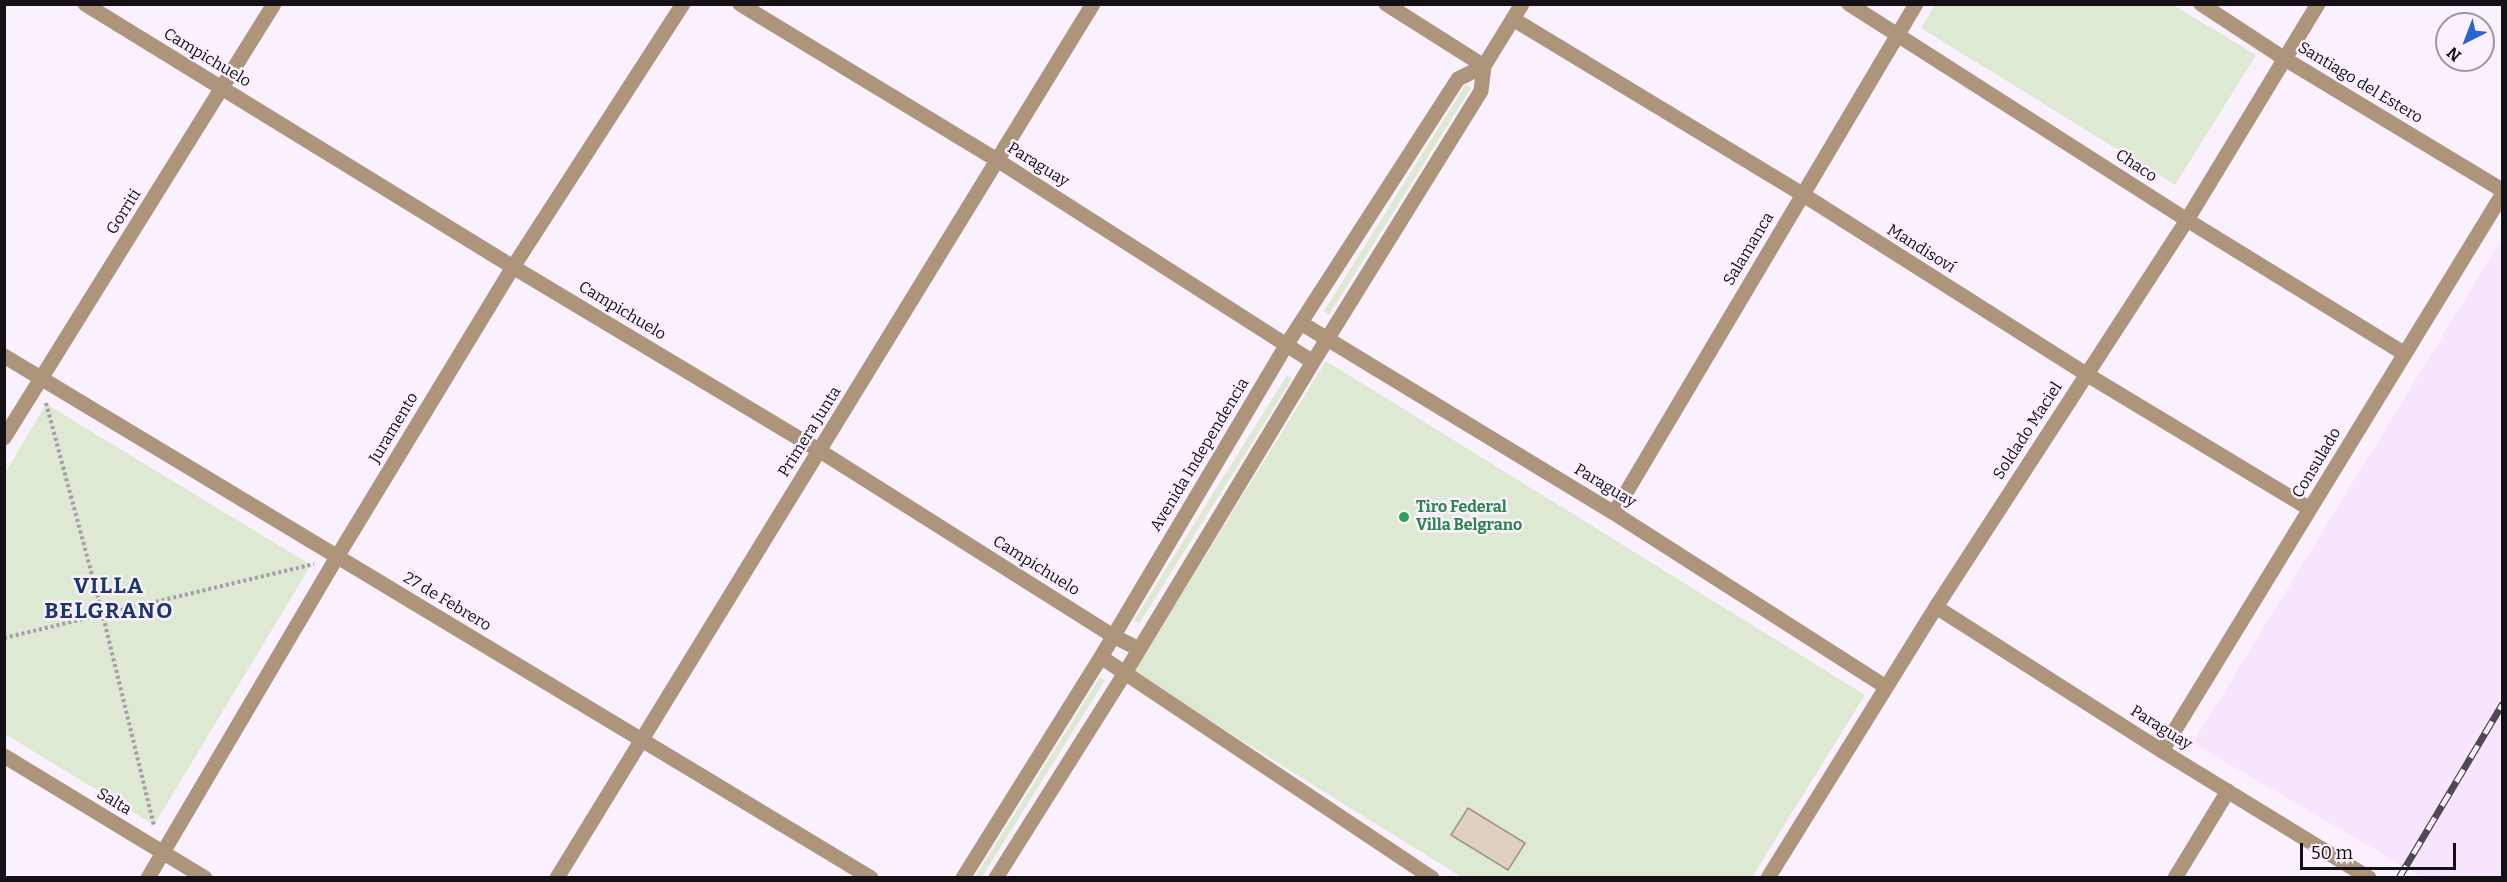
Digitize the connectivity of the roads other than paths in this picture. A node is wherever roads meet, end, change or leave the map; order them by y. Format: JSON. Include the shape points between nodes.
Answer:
{"nodes":[{"id":1,"x":85,"y":4,"type":"edge"},
{"id":2,"x":274,"y":4,"type":"edge"},
{"id":3,"x":683,"y":4,"type":"edge"},
{"id":4,"x":740,"y":4,"type":"edge"},
{"id":5,"x":1093,"y":4,"type":"edge"},
{"id":6,"x":1386,"y":4,"type":"edge"},
{"id":7,"x":1522,"y":4,"type":"edge"},
{"id":8,"x":1849,"y":4,"type":"edge"},
{"id":9,"x":1916,"y":4,"type":"edge"},
{"id":10,"x":2200,"y":4,"type":"edge"},
{"id":11,"x":2318,"y":4,"type":"edge"},
{"id":12,"x":1513,"y":19,"type":"junction"},
{"id":13,"x":1898,"y":34,"type":"junction"},
{"id":14,"x":2285,"y":59,"type":"junction"},
{"id":15,"x":1484,"y":66,"type":"junction"},
{"id":16,"x":223,"y":88,"type":"junction"},
{"id":17,"x":998,"y":160,"type":"junction"},
{"id":18,"x":2502,"y":190,"type":"edge"},
{"id":19,"x":1802,"y":194,"type":"junction"},
{"id":20,"x":2502,"y":195,"type":"edge"},
{"id":21,"x":2187,"y":220,"type":"junction"},
{"id":22,"x":513,"y":267,"type":"junction"},
{"id":23,"x":1301,"y":323,"type":"junction"},
{"id":24,"x":1327,"y":340,"type":"junction"},
{"id":25,"x":1287,"y":344,"type":"junction"},
{"id":26,"x":2405,"y":354,"type":"junction"},
{"id":27,"x":4,"y":356,"type":"edge"},
{"id":28,"x":1312,"y":362,"type":"junction"},
{"id":29,"x":2086,"y":374,"type":"junction"},
{"id":30,"x":41,"y":378,"type":"junction"},
{"id":31,"x":4,"y":438,"type":"edge"},
{"id":32,"x":820,"y":451,"type":"junction"},
{"id":33,"x":2310,"y":509,"type":"junction"},
{"id":34,"x":1614,"y":513,"type":"junction"},
{"id":35,"x":337,"y":557,"type":"junction"},
{"id":36,"x":1936,"y":607,"type":"junction"},
{"id":37,"x":1113,"y":636,"type":"junction"},
{"id":38,"x":1139,"y":649,"type":"junction"},
{"id":39,"x":1101,"y":657,"type":"junction"},
{"id":40,"x":1125,"y":673,"type":"junction"},
{"id":41,"x":1886,"y":687,"type":"junction"},
{"id":42,"x":641,"y":741,"type":"junction"},
{"id":43,"x":2162,"y":751,"type":"junction"},
{"id":44,"x":4,"y":756,"type":"edge"},
{"id":45,"x":2228,"y":791,"type":"junction"},
{"id":46,"x":163,"y":852,"type":"junction"},
{"id":47,"x":1424,"y":875,"type":"edge"},
{"id":48,"x":148,"y":878,"type":"edge"},
{"id":49,"x":205,"y":878,"type":"edge"},
{"id":50,"x":557,"y":878,"type":"edge"},
{"id":51,"x":872,"y":878,"type":"edge"},
{"id":52,"x":963,"y":878,"type":"edge"},
{"id":53,"x":996,"y":878,"type":"edge"},
{"id":54,"x":1768,"y":878,"type":"edge"},
{"id":55,"x":2175,"y":878,"type":"edge"},
{"id":56,"x":2369,"y":878,"type":"edge"}],
"edges":[{"from":1,"to":16,"type":"street","name":"Campichuelo"},
{"from":2,"to":16,"type":"street","name":"Gorriti"},
{"from":3,"to":22,"type":"street","name":"Juramento"},
{"from":4,"to":17,"type":"street","name":"Paraguay"},
{"from":5,"to":17,"type":"street","name":"Primera Junta"},
{"from":6,"to":15,"type":"street"},
{"from":7,"to":12,"type":"street"},
{"from":8,"to":13,"type":"street","name":"Chaco"},
{"from":9,"to":13,"type":"street","name":"Salamanca"},
{"from":10,"to":14,"type":"street","name":"Santiago del Estero"},
{"from":11,"to":14,"type":"street","name":"Soldado Maciel"},
{"from":12,"to":15,"type":"street"},
{"from":12,"to":19,"type":"street","name":"Mandisoví"},
{"from":13,"to":19,"type":"street","name":"Salamanca"},
{"from":13,"to":21,"type":"street","name":"Chaco"},
{"from":14,"to":18,"type":"street","name":"Santiago del Estero"},
{"from":14,"to":21,"type":"street","name":"Soldado Maciel"},
{"from":15,"to":23,"type":"street","name":"Avenida Independencia","via":[[1458,79]]},
{"from":15,"to":24,"type":"street","via":[[1481,91]]},
{"from":16,"to":22,"type":"street","name":"Campichuelo"},
{"from":16,"to":30,"type":"street","name":"Gorriti"},
{"from":17,"to":25,"type":"street","name":"Paraguay"},
{"from":17,"to":32,"type":"street","name":"Primera Junta"},
{"from":19,"to":29,"type":"street","name":"Mandisoví"},
{"from":19,"to":34,"type":"street","name":"Salamanca"},
{"from":20,"to":26,"type":"street","name":"Consulado"},
{"from":21,"to":26,"type":"street","name":"Chaco"},
{"from":21,"to":29,"type":"street","name":"Soldado Maciel"},
{"from":22,"to":32,"type":"street","name":"Campichuelo"},
{"from":22,"to":35,"type":"street","name":"Juramento"},
{"from":23,"to":24,"type":"street","name":"Paraguay"},
{"from":23,"to":25,"type":"street","name":"Avenida Independencia"},
{"from":24,"to":28,"type":"street"},
{"from":24,"to":34,"type":"street","name":"Paraguay"},
{"from":25,"to":28,"type":"street","name":"Paraguay"},
{"from":25,"to":37,"type":"street","name":"Avenida Independencia"},
{"from":26,"to":33,"type":"street","name":"Consulado"},
{"from":27,"to":30,"type":"street","name":"27 de Febrero"},
{"from":28,"to":38,"type":"street"},
{"from":29,"to":33,"type":"street","name":"Mandisoví"},
{"from":29,"to":36,"type":"street","name":"Soldado Maciel"},
{"from":30,"to":31,"type":"street","name":"Gorriti"},
{"from":30,"to":35,"type":"street","name":"27 de Febrero"},
{"from":32,"to":37,"type":"street","name":"Campichuelo"},
{"from":32,"to":42,"type":"street","name":"Primera Junta"},
{"from":33,"to":43,"type":"street","name":"Consulado"},
{"from":34,"to":41,"type":"street","name":"Paraguay"},
{"from":35,"to":42,"type":"street","name":"27 de Febrero"},
{"from":35,"to":46,"type":"street","name":"Juramento"},
{"from":36,"to":41,"type":"street","name":"Soldado Maciel"},
{"from":36,"to":43,"type":"street","name":"Paraguay"},
{"from":37,"to":38,"type":"street","name":"Campichuelo"},
{"from":37,"to":39,"type":"street","name":"Avenida Independencia"},
{"from":38,"to":40,"type":"street"},
{"from":39,"to":40,"type":"street"},
{"from":39,"to":52,"type":"street","name":"Avenida Independencia"},
{"from":40,"to":47,"type":"street"},
{"from":40,"to":53,"type":"street"},
{"from":41,"to":54,"type":"street","name":"Soldado Maciel"},
{"from":42,"to":50,"type":"street","name":"Primera Junta"},
{"from":42,"to":51,"type":"street","name":"27 de Febrero"},
{"from":43,"to":45,"type":"street","name":"Paraguay"},
{"from":44,"to":46,"type":"street","name":"Salta"},
{"from":45,"to":55,"type":"street"},
{"from":45,"to":56,"type":"street","name":"Paraguay"},
{"from":46,"to":48,"type":"street","name":"Juramento"},
{"from":46,"to":49,"type":"street","name":"Salta"}]}
